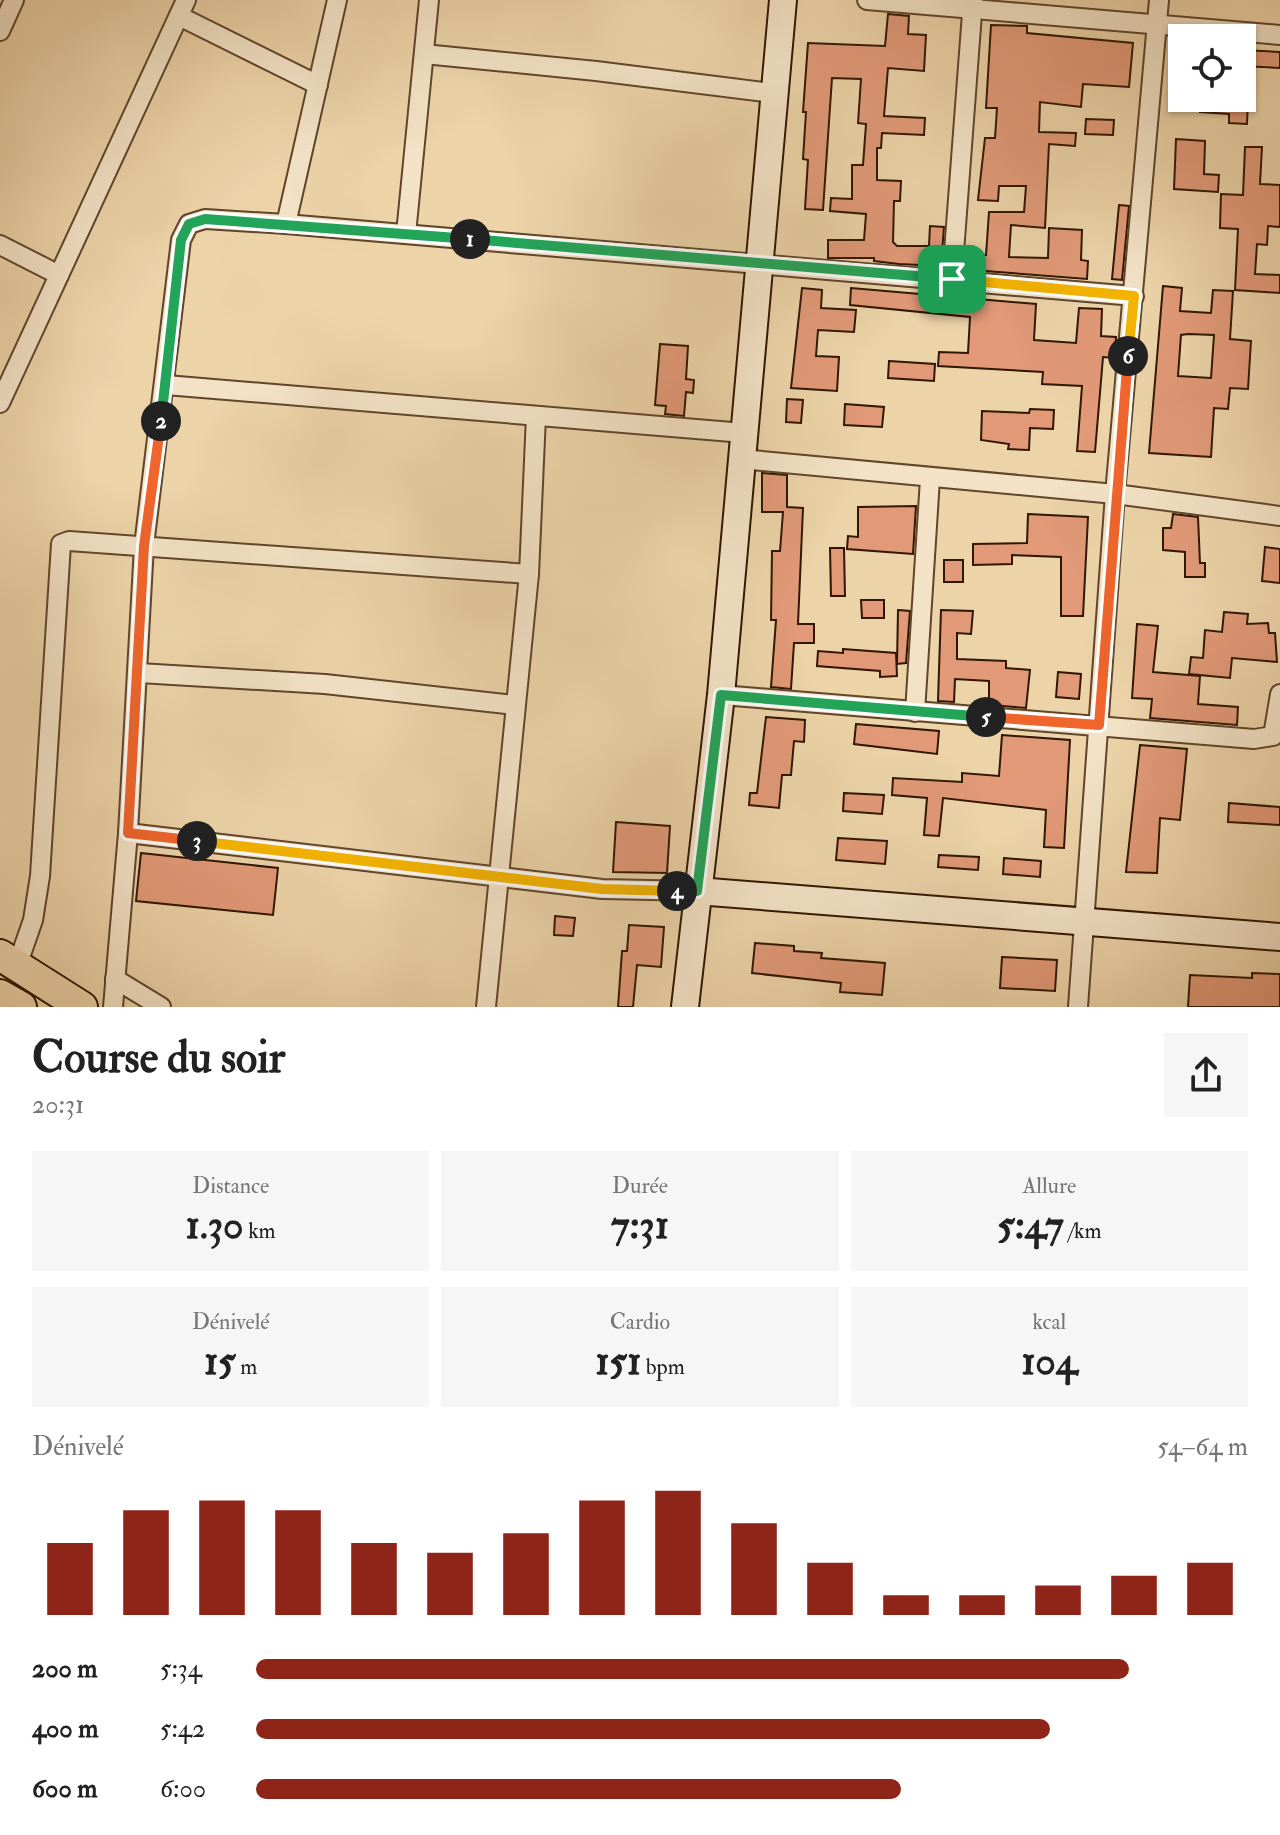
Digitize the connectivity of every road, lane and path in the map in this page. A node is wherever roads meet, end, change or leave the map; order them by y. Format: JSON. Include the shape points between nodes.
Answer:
{"nodes":[{"id":1,"x":14,"y":0,"type":"edge"},
{"id":2,"x":337,"y":0,"type":"edge"},
{"id":3,"x":429,"y":0,"type":"edge"},
{"id":4,"x":783,"y":0,"type":"edge"},
{"id":5,"x":867,"y":0,"type":"edge"},
{"id":6,"x":1159,"y":0,"type":"edge"},
{"id":7,"x":973,"y":6,"type":"edge"},
{"id":8,"x":183,"y":8,"type":"edge"},
{"id":9,"x":1157,"y":26,"type":"junction"},
{"id":10,"x":0,"y":31,"type":"edge"},
{"id":11,"x":1280,"y":35,"type":"edge"},
{"id":12,"x":424,"y":54,"type":"junction"},
{"id":13,"x":318,"y":85,"type":"junction"},
{"id":14,"x":772,"y":93,"type":"junction"},
{"id":15,"x":286,"y":224,"type":"junction"},
{"id":16,"x":406,"y":234,"type":"junction"},
{"id":17,"x":0,"y":245,"type":"edge"},
{"id":18,"x":761,"y":263,"type":"junction"},
{"id":19,"x":59,"y":275,"type":"junction"},
{"id":20,"x":952,"y":279,"type":"junction"},
{"id":21,"x":1134,"y":296,"type":"junction"},
{"id":22,"x":166,"y":385,"type":"junction"},
{"id":23,"x":0,"y":403,"type":"edge"},
{"id":24,"x":536,"y":416,"type":"junction"},
{"id":25,"x":744,"y":433,"type":"junction"},
{"id":26,"x":741,"y":459,"type":"junction"},
{"id":27,"x":930,"y":479,"type":"junction"},
{"id":28,"x":1115,"y":494,"type":"junction"},
{"id":29,"x":1280,"y":516,"type":"edge"},
{"id":30,"x":144,"y":546,"type":"junction"},
{"id":31,"x":529,"y":574,"type":"junction"},
{"id":32,"x":139,"y":673,"type":"junction"},
{"id":33,"x":1280,"y":694,"type":"edge"},
{"id":34,"x":721,"y":695,"type":"junction"},
{"id":35,"x":514,"y":705,"type":"junction"},
{"id":36,"x":915,"y":712,"type":"junction"},
{"id":37,"x":1099,"y":725,"type":"junction"},
{"id":38,"x":128,"y":833,"type":"junction"},
{"id":39,"x":497,"y":877,"type":"junction"},
{"id":40,"x":697,"y":891,"type":"junction"},
{"id":41,"x":1087,"y":921,"type":"junction"},
{"id":42,"x":1280,"y":937,"type":"edge"},
{"id":43,"x":9,"y":960,"type":"edge"},
{"id":44,"x":115,"y":979,"type":"junction"},
{"id":45,"x":0,"y":995,"type":"edge"},
{"id":46,"x":21,"y":1007,"type":"edge"},
{"id":47,"x":82,"y":1007,"type":"edge"},
{"id":48,"x":113,"y":1007,"type":"edge"},
{"id":49,"x":161,"y":1007,"type":"edge"},
{"id":50,"x":486,"y":1007,"type":"edge"},
{"id":51,"x":685,"y":1007,"type":"edge"},
{"id":52,"x":1078,"y":1007,"type":"edge"}],
"edges":[{"from":1,"to":10,"type":"street"},
{"from":2,"to":13,"type":"street"},
{"from":3,"to":12,"type":"street"},
{"from":4,"to":14,"type":"street"},
{"from":5,"to":7,"type":"street"},
{"from":6,"to":9,"type":"street"},
{"from":7,"to":9,"type":"street"},
{"from":7,"to":20,"type":"street"},
{"from":8,"to":13,"type":"street"},
{"from":8,"to":19,"type":"street"},
{"from":9,"to":11,"type":"street"},
{"from":9,"to":21,"type":"street"},
{"from":12,"to":14,"type":"street"},
{"from":12,"to":16,"type":"street"},
{"from":13,"to":15,"type":"street"},
{"from":14,"to":18,"type":"street"},
{"from":15,"to":16,"type":"street"},
{"from":15,"to":22,"type":"street","via":[[205,219],[189,224],[181,240]]},
{"from":16,"to":18,"type":"street"},
{"from":17,"to":19,"type":"street"},
{"from":18,"to":20,"type":"street"},
{"from":18,"to":25,"type":"street"},
{"from":19,"to":23,"type":"street"},
{"from":20,"to":21,"type":"street"},
{"from":21,"to":28,"type":"street"},
{"from":22,"to":24,"type":"street"},
{"from":22,"to":30,"type":"street"},
{"from":24,"to":25,"type":"street"},
{"from":24,"to":31,"type":"street"},
{"from":25,"to":26,"type":"street"},
{"from":26,"to":27,"type":"street"},
{"from":26,"to":34,"type":"street"},
{"from":27,"to":28,"type":"street"},
{"from":27,"to":36,"type":"street"},
{"from":28,"to":29,"type":"street"},
{"from":28,"to":37,"type":"street"},
{"from":30,"to":31,"type":"street"},
{"from":30,"to":32,"type":"street"},
{"from":30,"to":43,"type":"street","via":[[69,541],[59,550],[40,876],[33,920]]},
{"from":31,"to":35,"type":"street"},
{"from":32,"to":35,"type":"street","via":[[325,684]]},
{"from":32,"to":38,"type":"street"},
{"from":33,"to":37,"type":"street","via":[[1273,736]]},
{"from":34,"to":36,"type":"street"},
{"from":34,"to":40,"type":"street"},
{"from":35,"to":39,"type":"street"},
{"from":36,"to":37,"type":"street"},
{"from":37,"to":41,"type":"street"},
{"from":38,"to":39,"type":"street"},
{"from":38,"to":44,"type":"street"},
{"from":39,"to":40,"type":"street","via":[[602,889]]},
{"from":39,"to":50,"type":"street"},
{"from":40,"to":41,"type":"street"},
{"from":40,"to":51,"type":"street"},
{"from":41,"to":42,"type":"street"},
{"from":41,"to":52,"type":"street"},
{"from":43,"to":47,"type":"main road"},
{"from":44,"to":48,"type":"street"},
{"from":44,"to":49,"type":"street"},
{"from":45,"to":46,"type":"main road"}]}
